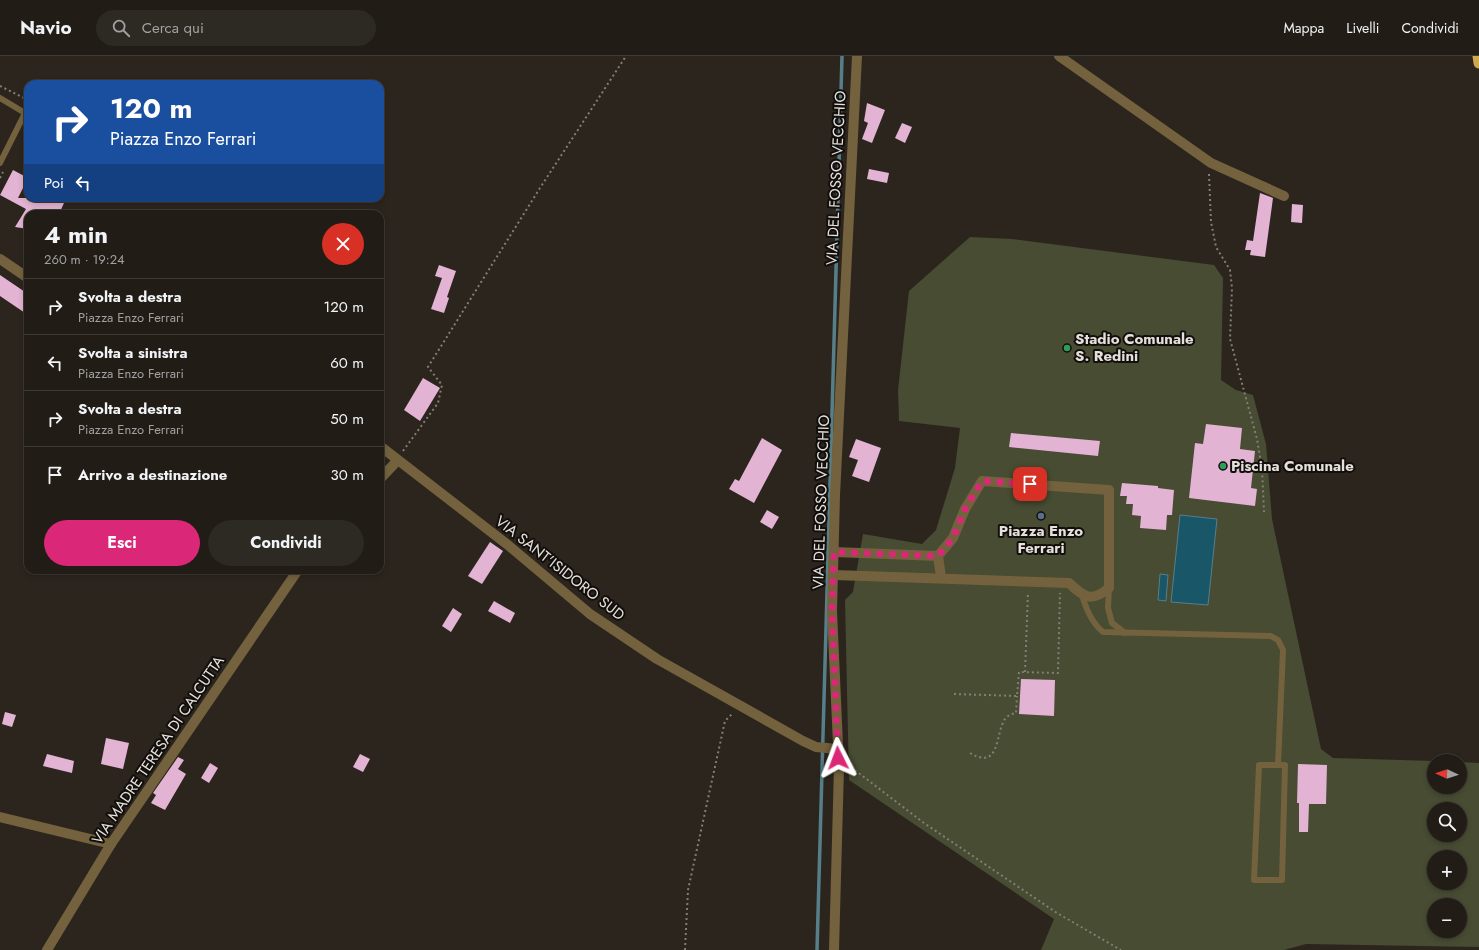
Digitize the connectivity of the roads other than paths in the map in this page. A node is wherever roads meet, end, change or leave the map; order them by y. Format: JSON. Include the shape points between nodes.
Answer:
{"nodes":[{"id":1,"x":857,"y":56,"type":"edge"},
{"id":2,"x":1059,"y":56,"type":"edge"},
{"id":3,"x":1478,"y":56,"type":"edge"},
{"id":4,"x":1479,"y":63,"type":"edge"},
{"id":5,"x":0,"y":98,"type":"edge"},
{"id":6,"x":24,"y":112,"type":"edge"},
{"id":7,"x":24,"y":115,"type":"edge"},
{"id":8,"x":0,"y":163,"type":"edge"},
{"id":9,"x":1284,"y":196,"type":"dead end"},
{"id":10,"x":0,"y":260,"type":"edge"},
{"id":11,"x":24,"y":275,"type":"edge"},
{"id":12,"x":384,"y":450,"type":"edge"},
{"id":13,"x":397,"y":461,"type":"junction"},
{"id":14,"x":384,"y":475,"type":"edge"},
{"id":15,"x":834,"y":552,"type":"junction"},
{"id":16,"x":938,"y":556,"type":"junction"},
{"id":17,"x":295,"y":574,"type":"edge"},
{"id":18,"x":834,"y":575,"type":"junction"},
{"id":19,"x":941,"y":577,"type":"junction"},
{"id":20,"x":1109,"y":588,"type":"junction"},
{"id":21,"x":1082,"y":595,"type":"junction"},
{"id":22,"x":1125,"y":633,"type":"junction"},
{"id":23,"x":832,"y":749,"type":"junction"},
{"id":24,"x":1278,"y":765,"type":"junction"},
{"id":25,"x":0,"y":817,"type":"edge"},
{"id":26,"x":111,"y":844,"type":"junction"},
{"id":27,"x":47,"y":950,"type":"edge"},
{"id":28,"x":834,"y":950,"type":"edge"}],
"edges":[{"from":1,"to":15,"type":"street","name":"VIA DEL FOSSO VECCHIO"},
{"from":2,"to":9,"type":"street","via":[[1211,163]]},
{"from":3,"to":4,"type":"highway"},
{"from":5,"to":6,"type":"lane"},
{"from":7,"to":8,"type":"lane"},
{"from":10,"to":11,"type":"street"},
{"from":12,"to":13,"type":"street","name":"VIA SANT'ISIDORO SUD"},
{"from":13,"to":14,"type":"street"},
{"from":13,"to":23,"type":"street","name":"VIA SANT'ISIDORO SUD","via":[[508,545],[590,614],[656,659],[816,747]]},
{"from":15,"to":16,"type":"street"},
{"from":15,"to":18,"type":"street","name":"VIA DEL FOSSO VECCHIO"},
{"from":16,"to":19,"type":"street"},
{"from":16,"to":20,"type":"street","via":[[953,538],[965,509],[982,481],[1109,490]]},
{"from":17,"to":26,"type":"street","name":"VIA MADRE TERESA DI CALCUTTA"},
{"from":18,"to":19,"type":"street"},
{"from":18,"to":23,"type":"street","name":"VIA DEL FOSSO VECCHIO"},
{"from":19,"to":21,"type":"street","via":[[1069,582]]},
{"from":20,"to":21,"type":"street","via":[[1092,598]]},
{"from":20,"to":22,"type":"lane","via":[[1108,608],[1112,623]]},
{"from":21,"to":22,"type":"lane","via":[[1096,626],[1103,632]]},
{"from":22,"to":24,"type":"lane","via":[[1271,636],[1278,640],[1282,650]]},
{"from":23,"to":28,"type":"street","name":"VIA DEL FOSSO VECCHIO","via":[[839,767]]},
{"from":24,"to":24,"type":"lane","via":[[1259,765],[1254,880],[1282,880],[1285,765]]},
{"from":25,"to":26,"type":"street"},
{"from":26,"to":27,"type":"street","name":"VIA MADRE TERESA DI CALCUTTA"}]}
